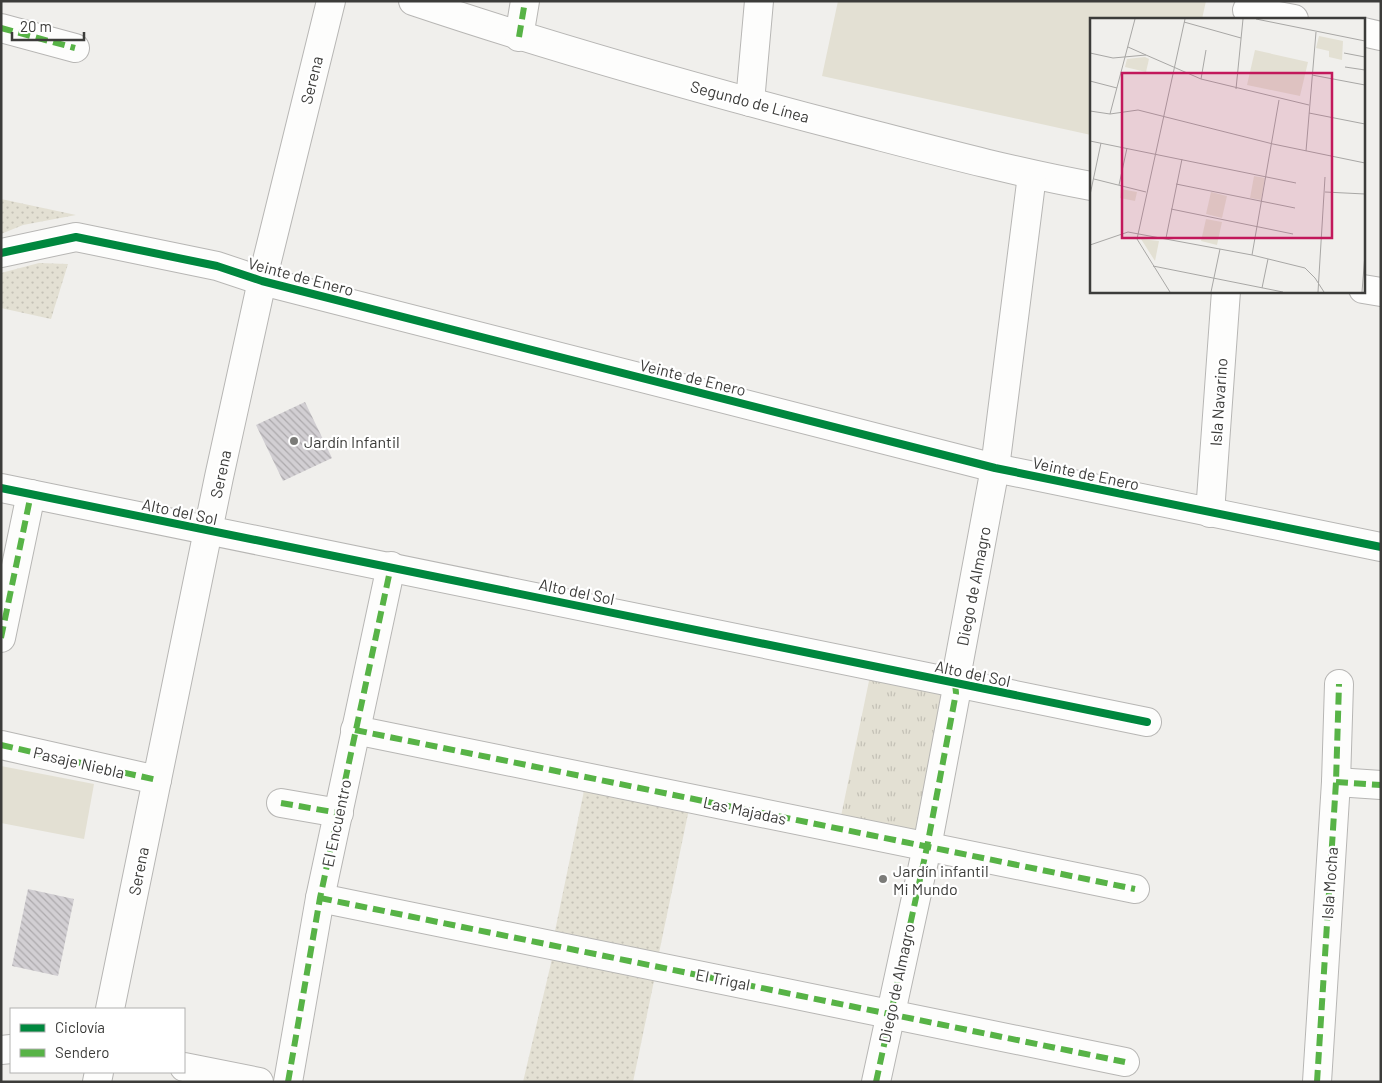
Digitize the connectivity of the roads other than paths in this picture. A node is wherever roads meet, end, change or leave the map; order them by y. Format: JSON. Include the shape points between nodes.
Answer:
{"nodes":[{"id":1,"x":331,"y":1,"type":"edge"},
{"id":2,"x":412,"y":1,"type":"edge"},
{"id":3,"x":525,"y":1,"type":"edge"},
{"id":4,"x":759,"y":1,"type":"edge"},
{"id":5,"x":1247,"y":10,"type":"edge"},
{"id":6,"x":1289,"y":18,"type":"edge"},
{"id":7,"x":1,"y":28,"type":"edge"},
{"id":8,"x":1364,"y":32,"type":"edge"},
{"id":9,"x":519,"y":36,"type":"junction"},
{"id":10,"x":1381,"y":36,"type":"edge"},
{"id":11,"x":75,"y":48,"type":"dead end"},
{"id":12,"x":750,"y":102,"type":"junction"},
{"id":13,"x":1032,"y":175,"type":"junction"},
{"id":14,"x":1090,"y":186,"type":"edge"},
{"id":15,"x":1,"y":253,"type":"edge"},
{"id":16,"x":262,"y":281,"type":"junction"},
{"id":17,"x":1364,"y":289,"type":"edge"},
{"id":18,"x":1226,"y":292,"type":"edge"},
{"id":19,"x":1381,"y":292,"type":"edge"},
{"id":20,"x":995,"y":468,"type":"junction"},
{"id":21,"x":1,"y":488,"type":"edge"},
{"id":22,"x":31,"y":494,"type":"junction"},
{"id":23,"x":1210,"y":513,"type":"junction"},
{"id":24,"x":209,"y":532,"type":"junction"},
{"id":25,"x":1381,"y":547,"type":"edge"},
{"id":26,"x":391,"y":566,"type":"junction"},
{"id":27,"x":1,"y":638,"type":"edge"},
{"id":28,"x":955,"y":683,"type":"junction"},
{"id":29,"x":1339,"y":684,"type":"dead end"},
{"id":30,"x":1147,"y":722,"type":"dead end"},
{"id":31,"x":355,"y":730,"type":"junction"},
{"id":32,"x":1,"y":745,"type":"edge"},
{"id":33,"x":157,"y":780,"type":"junction"},
{"id":34,"x":1336,"y":782,"type":"junction"},
{"id":35,"x":1381,"y":785,"type":"edge"},
{"id":36,"x":280,"y":803,"type":"dead end"},
{"id":37,"x":339,"y":813,"type":"junction"},
{"id":38,"x":927,"y":847,"type":"junction"},
{"id":39,"x":1136,"y":889,"type":"dead end"},
{"id":40,"x":320,"y":898,"type":"junction"},
{"id":41,"x":110,"y":1008,"type":"edge"},
{"id":42,"x":889,"y":1012,"type":"junction"},
{"id":43,"x":1125,"y":1062,"type":"dead end"},
{"id":44,"x":185,"y":1067,"type":"edge"},
{"id":45,"x":259,"y":1082,"type":"edge"},
{"id":46,"x":288,"y":1082,"type":"edge"},
{"id":47,"x":876,"y":1082,"type":"edge"},
{"id":48,"x":1317,"y":1082,"type":"edge"}],
"edges":[{"from":1,"to":16,"type":"street","name":"Serena"},
{"from":2,"to":9,"type":"street","name":"Segundo de Línea"},
{"from":3,"to":9,"type":"street"},
{"from":4,"to":12,"type":"street"},
{"from":5,"to":6,"type":"street"},
{"from":7,"to":11,"type":"street"},
{"from":8,"to":10,"type":"street"},
{"from":9,"to":12,"type":"street","name":"Segundo de Línea"},
{"from":12,"to":13,"type":"street","name":"Segundo de Línea"},
{"from":13,"to":14,"type":"street","name":"Segundo de Línea"},
{"from":13,"to":20,"type":"street","name":"Diego de Almagro"},
{"from":15,"to":16,"type":"street","name":"Veinte de Enero","via":[[76,238],[217,266]]},
{"from":16,"to":20,"type":"street","name":"Veinte de Enero"},
{"from":16,"to":24,"type":"street","name":"Serena"},
{"from":17,"to":19,"type":"street"},
{"from":18,"to":23,"type":"street","name":"Isla Navarino"},
{"from":20,"to":23,"type":"street","name":"Veinte de Enero"},
{"from":20,"to":28,"type":"street","name":"Diego de Almagro"},
{"from":21,"to":22,"type":"street","name":"Alto del Sol"},
{"from":22,"to":24,"type":"street","name":"Alto del Sol"},
{"from":22,"to":27,"type":"street"},
{"from":23,"to":25,"type":"street","name":"Veinte de Enero"},
{"from":24,"to":26,"type":"street","name":"Alto del Sol"},
{"from":24,"to":33,"type":"street","name":"Serena"},
{"from":26,"to":28,"type":"street","name":"Alto del Sol"},
{"from":26,"to":31,"type":"street","name":"El Encuentro"},
{"from":28,"to":30,"type":"street","name":"Alto del Sol"},
{"from":28,"to":38,"type":"street","name":"Diego de Almagro","via":[[956,693]]},
{"from":29,"to":34,"type":"street","name":"Isla Mocha"},
{"from":31,"to":37,"type":"street","name":"El Encuentro"},
{"from":31,"to":38,"type":"street","name":"Las Majadas"},
{"from":32,"to":33,"type":"street","name":"Pasaje Niebla"},
{"from":33,"to":41,"type":"street","name":"Serena"},
{"from":34,"to":35,"type":"street"},
{"from":34,"to":48,"type":"street","name":"Isla Mocha"},
{"from":36,"to":37,"type":"street"},
{"from":37,"to":40,"type":"street","name":"El Encuentro"},
{"from":38,"to":39,"type":"street","name":"Las Majadas"},
{"from":38,"to":42,"type":"street","name":"Diego de Almagro"},
{"from":40,"to":42,"type":"street","name":"El Trigal"},
{"from":40,"to":46,"type":"street","name":"El Encuentro"},
{"from":42,"to":43,"type":"street","name":"El Trigal"},
{"from":42,"to":47,"type":"street","name":"Diego de Almagro"},
{"from":44,"to":45,"type":"street"}]}
